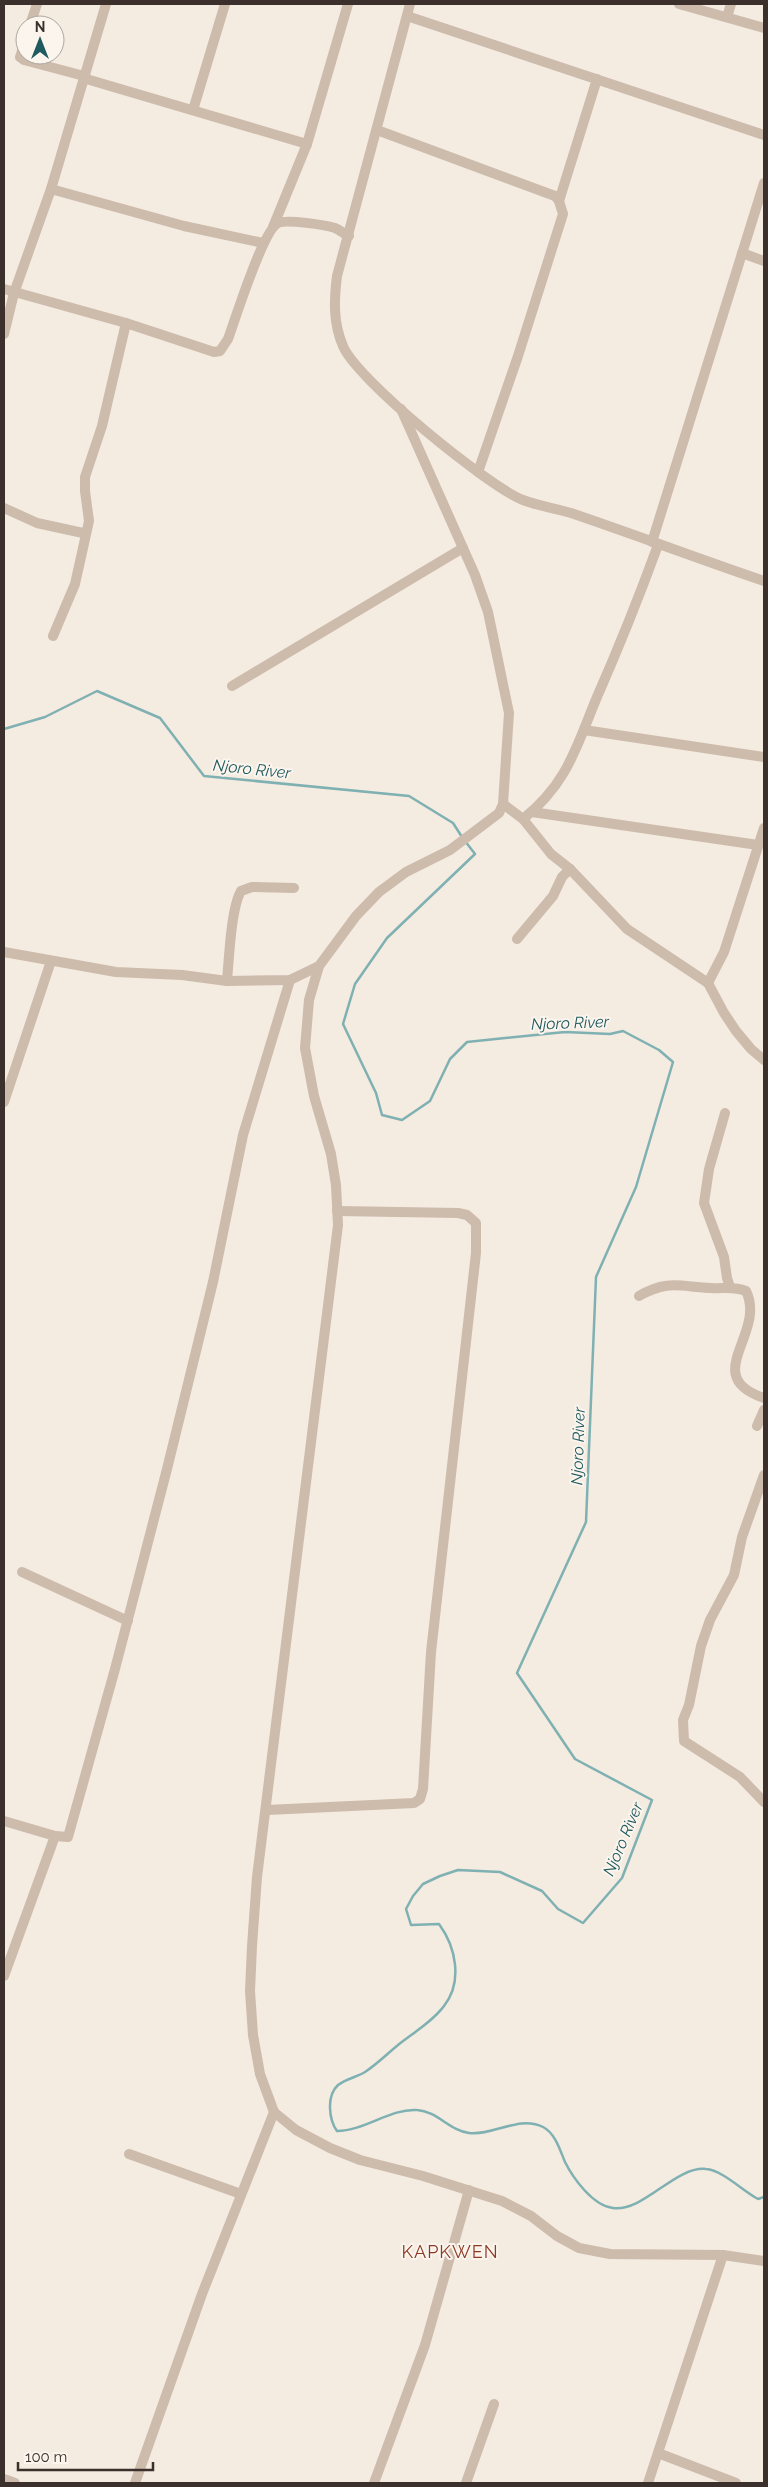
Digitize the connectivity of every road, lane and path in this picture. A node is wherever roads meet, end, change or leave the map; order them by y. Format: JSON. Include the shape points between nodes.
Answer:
{"nodes":[{"id":1,"x":106,"y":4,"type":"edge"},
{"id":2,"x":225,"y":4,"type":"edge"},
{"id":3,"x":348,"y":4,"type":"edge"},
{"id":4,"x":410,"y":4,"type":"edge"},
{"id":5,"x":679,"y":4,"type":"edge"},
{"id":6,"x":731,"y":4,"type":"edge"},
{"id":7,"x":407,"y":16,"type":"junction"},
{"id":8,"x":727,"y":17,"type":"junction"},
{"id":9,"x":764,"y":28,"type":"edge"},
{"id":10,"x":42,"y":65,"type":"edge"},
{"id":11,"x":84,"y":77,"type":"junction"},
{"id":12,"x":597,"y":79,"type":"junction"},
{"id":13,"x":193,"y":110,"type":"junction"},
{"id":14,"x":377,"y":130,"type":"junction"},
{"id":15,"x":764,"y":135,"type":"edge"},
{"id":16,"x":307,"y":144,"type":"junction"},
{"id":17,"x":764,"y":182,"type":"edge"},
{"id":18,"x":51,"y":189,"type":"junction"},
{"id":19,"x":560,"y":201,"type":"junction"},
{"id":20,"x":271,"y":230,"type":"junction"},
{"id":21,"x":349,"y":236,"type":"junction"},
{"id":22,"x":263,"y":243,"type":"junction"},
{"id":23,"x":742,"y":253,"type":"junction"},
{"id":24,"x":764,"y":260,"type":"edge"},
{"id":25,"x":4,"y":289,"type":"edge"},
{"id":26,"x":14,"y":294,"type":"junction"},
{"id":27,"x":126,"y":323,"type":"junction"},
{"id":28,"x":4,"y":334,"type":"edge"},
{"id":29,"x":401,"y":410,"type":"junction"},
{"id":30,"x":478,"y":472,"type":"junction"},
{"id":31,"x":4,"y":508,"type":"edge"},
{"id":32,"x":85,"y":536,"type":"junction"},
{"id":33,"x":655,"y":543,"type":"junction"},
{"id":34,"x":463,"y":548,"type":"junction"},
{"id":35,"x":764,"y":581,"type":"edge"},
{"id":36,"x":53,"y":636,"type":"dead end"},
{"id":37,"x":232,"y":686,"type":"dead end"},
{"id":38,"x":584,"y":730,"type":"junction"},
{"id":39,"x":764,"y":757,"type":"edge"},
{"id":40,"x":503,"y":804,"type":"junction"},
{"id":41,"x":532,"y":812,"type":"junction"},
{"id":42,"x":523,"y":819,"type":"junction"},
{"id":43,"x":764,"y":828,"type":"edge"},
{"id":44,"x":758,"y":845,"type":"junction"},
{"id":45,"x":570,"y":869,"type":"junction"},
{"id":46,"x":294,"y":888,"type":"dead end"},
{"id":47,"x":517,"y":939,"type":"dead end"},
{"id":48,"x":4,"y":952,"type":"edge"},
{"id":49,"x":51,"y":961,"type":"junction"},
{"id":50,"x":319,"y":966,"type":"junction"},
{"id":51,"x":290,"y":980,"type":"junction"},
{"id":52,"x":227,"y":981,"type":"junction"},
{"id":53,"x":708,"y":982,"type":"junction"},
{"id":54,"x":764,"y":1060,"type":"edge"},
{"id":55,"x":4,"y":1102,"type":"edge"},
{"id":56,"x":725,"y":1114,"type":"dead end"},
{"id":57,"x":337,"y":1211,"type":"junction"},
{"id":58,"x":730,"y":1287,"type":"junction"},
{"id":59,"x":639,"y":1296,"type":"dead end"},
{"id":60,"x":764,"y":1398,"type":"edge"},
{"id":61,"x":764,"y":1410,"type":"edge"},
{"id":62,"x":757,"y":1426,"type":"dead end"},
{"id":63,"x":764,"y":1475,"type":"edge"},
{"id":64,"x":22,"y":1572,"type":"dead end"},
{"id":65,"x":128,"y":1621,"type":"junction"},
{"id":66,"x":764,"y":1802,"type":"edge"},
{"id":67,"x":267,"y":1810,"type":"junction"},
{"id":68,"x":4,"y":1821,"type":"edge"},
{"id":69,"x":55,"y":1836,"type":"junction"},
{"id":70,"x":4,"y":1976,"type":"edge"},
{"id":71,"x":274,"y":2112,"type":"junction"},
{"id":72,"x":129,"y":2154,"type":"dead end"},
{"id":73,"x":469,"y":2190,"type":"junction"},
{"id":74,"x":242,"y":2194,"type":"junction"},
{"id":75,"x":723,"y":2255,"type":"junction"},
{"id":76,"x":764,"y":2261,"type":"edge"},
{"id":77,"x":494,"y":2404,"type":"dead end"},
{"id":78,"x":658,"y":2453,"type":"junction"},
{"id":79,"x":4,"y":2479,"type":"edge"},
{"id":80,"x":15,"y":2483,"type":"edge"},
{"id":81,"x":135,"y":2483,"type":"edge"},
{"id":82,"x":374,"y":2483,"type":"edge"},
{"id":83,"x":466,"y":2483,"type":"edge"},
{"id":84,"x":648,"y":2483,"type":"edge"},
{"id":85,"x":736,"y":2483,"type":"edge"}],
"edges":[{"from":1,"to":11,"type":"street"},
{"from":2,"to":13,"type":"street"},
{"from":3,"to":16,"type":"street"},
{"from":4,"to":7,"type":"street"},
{"from":5,"to":8,"type":"street"},
{"from":6,"to":8,"type":"street"},
{"from":7,"to":12,"type":"street"},
{"from":7,"to":14,"type":"street"},
{"from":8,"to":9,"type":"street"},
{"from":10,"to":11,"type":"street"},
{"from":11,"to":13,"type":"street"},
{"from":11,"to":18,"type":"street"},
{"from":12,"to":15,"type":"street"},
{"from":12,"to":19,"type":"street"},
{"from":13,"to":16,"type":"street"},
{"from":14,"to":19,"type":"street","via":[[550,194]]},
{"from":14,"to":21,"type":"street"},
{"from":16,"to":20,"type":"street"},
{"from":17,"to":23,"type":"street"},
{"from":18,"to":22,"type":"street","via":[[184,226]]},
{"from":18,"to":26,"type":"street"},
{"from":19,"to":30,"type":"street","via":[[563,214]]},
{"from":20,"to":21,"type":"street","via":[[278,223],[295,223],[336,229]]},
{"from":20,"to":22,"type":"street"},
{"from":21,"to":29,"type":"street","via":[[341,252],[334,300],[340,339],[360,372]]},
{"from":22,"to":27,"type":"street","via":[[228,339],[220,351],[205,350]]},
{"from":23,"to":24,"type":"street"},
{"from":23,"to":33,"type":"street"},
{"from":25,"to":26,"type":"street"},
{"from":26,"to":27,"type":"street"},
{"from":26,"to":28,"type":"street"},
{"from":27,"to":32,"type":"street","via":[[102,426],[85,477],[89,522]]},
{"from":29,"to":30,"type":"street"},
{"from":29,"to":34,"type":"street"},
{"from":30,"to":33,"type":"street","via":[[522,500],[569,512]]},
{"from":31,"to":32,"type":"street","via":[[38,523],[83,532]]},
{"from":32,"to":36,"type":"street","via":[[75,584]]},
{"from":33,"to":35,"type":"street"},
{"from":33,"to":38,"type":"street","via":[[618,651]]},
{"from":34,"to":37,"type":"street"},
{"from":34,"to":40,"type":"street","via":[[488,612],[509,713]]},
{"from":38,"to":39,"type":"street"},
{"from":38,"to":41,"type":"street","via":[[568,770]]},
{"from":40,"to":42,"type":"street"},
{"from":40,"to":50,"type":"street","via":[[491,819],[450,850],[406,872],[379,892],[356,916]]},
{"from":41,"to":42,"type":"street"},
{"from":41,"to":44,"type":"street"},
{"from":42,"to":45,"type":"street","via":[[551,854]]},
{"from":43,"to":44,"type":"street"},
{"from":44,"to":53,"type":"street","via":[[724,952]]},
{"from":45,"to":47,"type":"street","via":[[562,877],[553,896]]},
{"from":45,"to":53,"type":"street","via":[[627,929]]},
{"from":46,"to":52,"type":"street","via":[[252,887],[241,890]]},
{"from":48,"to":49,"type":"street"},
{"from":49,"to":52,"type":"street","via":[[116,972]]},
{"from":49,"to":55,"type":"street"},
{"from":50,"to":51,"type":"street"},
{"from":50,"to":57,"type":"street","via":[[310,1000],[305,1048],[330,1154]]},
{"from":51,"to":52,"type":"street"},
{"from":51,"to":65,"type":"street","via":[[244,1135],[213,1282]]},
{"from":53,"to":54,"type":"street","via":[[728,1019],[751,1049]]},
{"from":56,"to":58,"type":"street","via":[[708,1169],[704,1203],[724,1257]]},
{"from":57,"to":67,"type":"street","via":[[338,1225]]},
{"from":57,"to":67,"type":"street","via":[[458,1213],[476,1223],[476,1254],[431,1652],[423,1789],[420,1799],[414,1804]]},
{"from":58,"to":59,"type":"street","via":[[663,1285]]},
{"from":58,"to":60,"type":"street","via":[[746,1291],[751,1311],[735,1367],[736,1378],[748,1392]]},
{"from":61,"to":62,"type":"street"},
{"from":63,"to":66,"type":"street","via":[[742,1537],[734,1574],[706,1632],[682,1732],[684,1741],[740,1777]]},
{"from":64,"to":65,"type":"street"},
{"from":65,"to":69,"type":"street","via":[[68,1837]]},
{"from":67,"to":71,"type":"street","via":[[257,1876],[250,1991],[260,2074]]},
{"from":68,"to":69,"type":"street"},
{"from":69,"to":70,"type":"street"},
{"from":71,"to":73,"type":"street","via":[[296,2130],[330,2148],[360,2160]]},
{"from":71,"to":74,"type":"street"},
{"from":72,"to":74,"type":"street"},
{"from":73,"to":75,"type":"street","via":[[502,2201],[531,2216],[578,2248],[610,2254]]},
{"from":73,"to":82,"type":"street","via":[[425,2345]]},
{"from":74,"to":81,"type":"street","via":[[202,2294]]},
{"from":75,"to":76,"type":"street"},
{"from":75,"to":78,"type":"street"},
{"from":77,"to":83,"type":"street"},
{"from":78,"to":84,"type":"street"},
{"from":78,"to":85,"type":"street"},
{"from":79,"to":80,"type":"street"}]}
